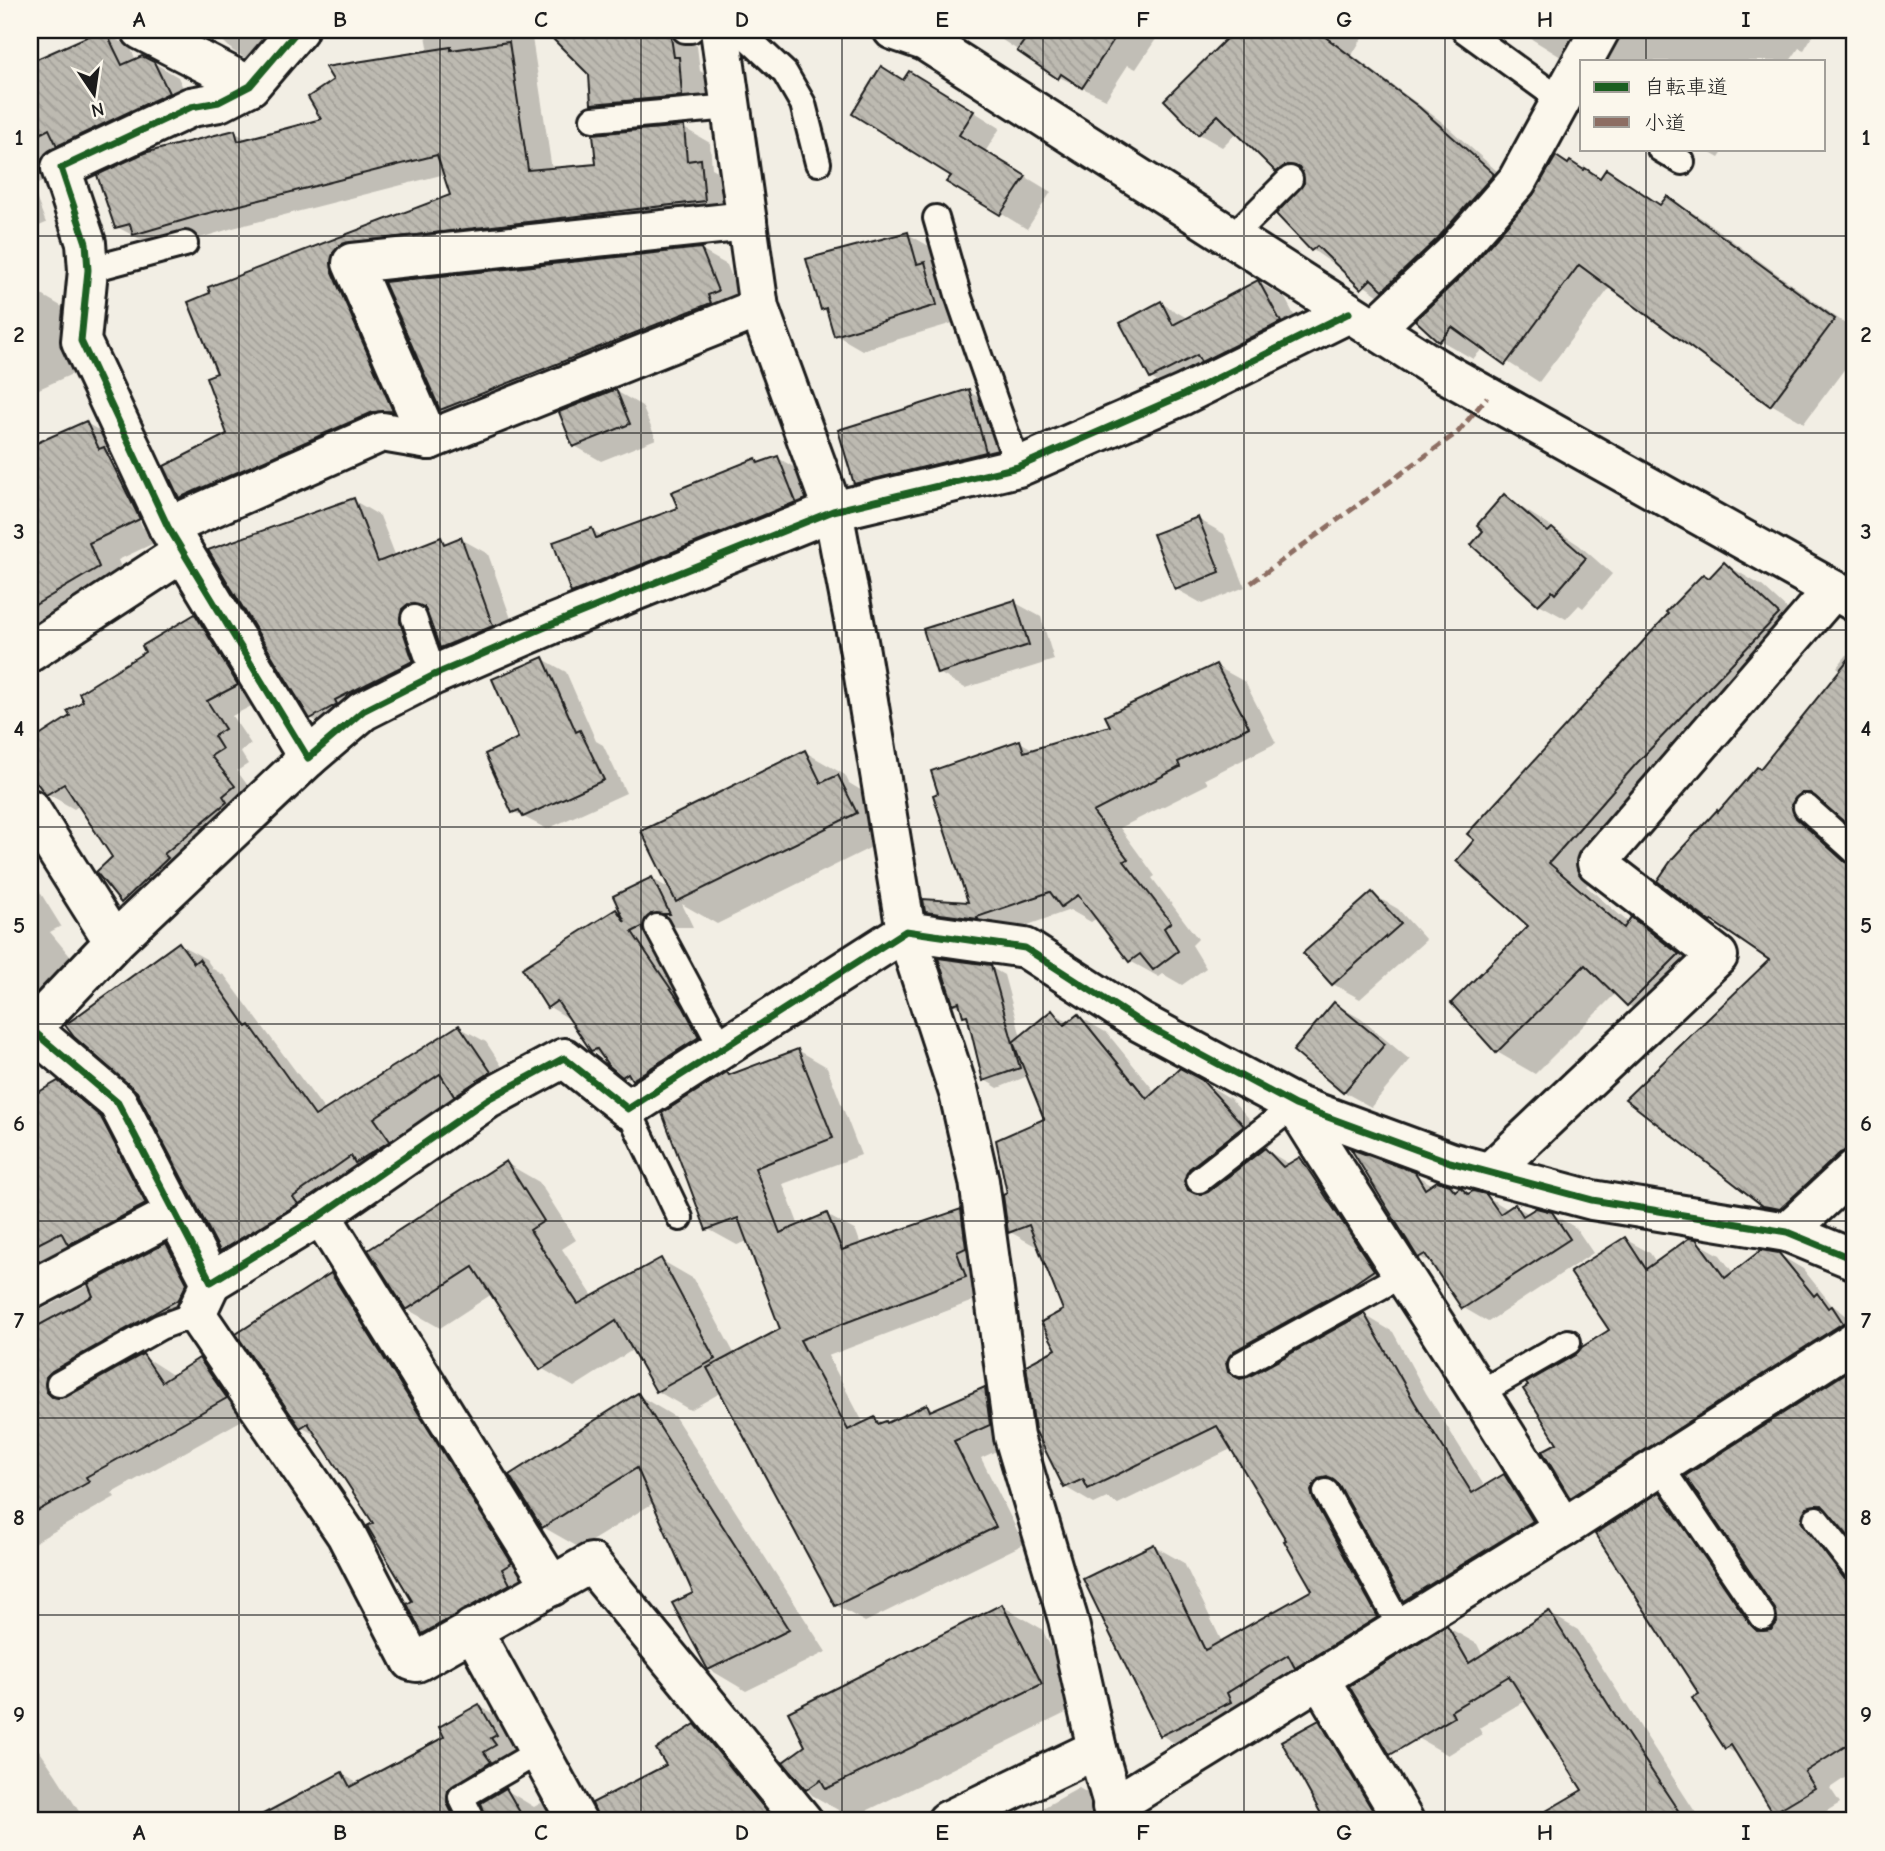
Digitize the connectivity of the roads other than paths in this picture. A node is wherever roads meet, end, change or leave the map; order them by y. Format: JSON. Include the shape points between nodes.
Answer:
{"nodes":[{"id":1,"x":141,"y":30,"type":"edge"},
{"id":2,"x":298,"y":30,"type":"edge"},
{"id":3,"x":685,"y":30,"type":"edge"},
{"id":4,"x":691,"y":30,"type":"edge"},
{"id":5,"x":720,"y":30,"type":"edge"},
{"id":6,"x":738,"y":30,"type":"edge"},
{"id":7,"x":893,"y":30,"type":"edge"},
{"id":8,"x":1464,"y":30,"type":"edge"},
{"id":9,"x":1601,"y":30,"type":"edge"},
{"id":10,"x":1586,"y":60,"type":"edge"},
{"id":11,"x":1575,"y":83,"type":"edge"},
{"id":12,"x":250,"y":86,"type":"junction"},
{"id":13,"x":730,"y":107,"type":"junction"},
{"id":14,"x":593,"y":119,"type":"dead end"},
{"id":15,"x":1662,"y":150,"type":"edge"},
{"id":16,"x":818,"y":163,"type":"dead end"},
{"id":17,"x":1682,"y":163,"type":"dead end"},
{"id":18,"x":1290,"y":179,"type":"dead end"},
{"id":19,"x":936,"y":218,"type":"dead end"},
{"id":20,"x":747,"y":221,"type":"junction"},
{"id":21,"x":1231,"y":238,"type":"junction"},
{"id":22,"x":185,"y":244,"type":"dead end"},
{"id":23,"x":88,"y":270,"type":"junction"},
{"id":24,"x":759,"y":308,"type":"junction"},
{"id":25,"x":1361,"y":321,"type":"junction"},
{"id":26,"x":429,"y":440,"type":"junction"},
{"id":27,"x":1018,"y":467,"type":"junction"},
{"id":28,"x":833,"y":511,"type":"junction"},
{"id":29,"x":175,"y":540,"type":"junction"},
{"id":30,"x":1844,"y":596,"type":"edge"},
{"id":31,"x":414,"y":618,"type":"dead end"},
{"id":32,"x":30,"y":652,"type":"edge"},
{"id":33,"x":434,"y":675,"type":"junction"},
{"id":34,"x":308,"y":758,"type":"junction"},
{"id":35,"x":1806,"y":807,"type":"dead end"},
{"id":36,"x":30,"y":809,"type":"edge"},
{"id":37,"x":1855,"y":851,"type":"edge"},
{"id":38,"x":657,"y":927,"type":"dead end"},
{"id":39,"x":906,"y":930,"type":"junction"},
{"id":40,"x":114,"y":942,"type":"junction"},
{"id":41,"x":30,"y":1029,"type":"edge"},
{"id":42,"x":722,"y":1048,"type":"junction"},
{"id":43,"x":1294,"y":1105,"type":"junction"},
{"id":44,"x":628,"y":1109,"type":"junction"},
{"id":45,"x":1855,"y":1169,"type":"edge"},
{"id":46,"x":1489,"y":1173,"type":"junction"},
{"id":47,"x":1199,"y":1180,"type":"dead end"},
{"id":48,"x":176,"y":1213,"type":"junction"},
{"id":49,"x":321,"y":1215,"type":"junction"},
{"id":50,"x":680,"y":1218,"type":"dead end"},
{"id":51,"x":1787,"y":1232,"type":"junction"},
{"id":52,"x":1855,"y":1260,"type":"edge"},
{"id":53,"x":1400,"y":1276,"type":"junction"},
{"id":54,"x":30,"y":1290,"type":"edge"},
{"id":55,"x":204,"y":1298,"type":"junction"},
{"id":56,"x":1855,"y":1341,"type":"edge"},
{"id":57,"x":1568,"y":1342,"type":"dead end"},
{"id":58,"x":1241,"y":1364,"type":"dead end"},
{"id":59,"x":59,"y":1384,"type":"dead end"},
{"id":60,"x":1481,"y":1392,"type":"junction"},
{"id":61,"x":1660,"y":1466,"type":"junction"},
{"id":62,"x":1326,"y":1492,"type":"dead end"},
{"id":63,"x":1816,"y":1519,"type":"dead end"},
{"id":64,"x":1563,"y":1528,"type":"junction"},
{"id":65,"x":1855,"y":1568,"type":"edge"},
{"id":66,"x":552,"y":1586,"type":"junction"},
{"id":67,"x":1763,"y":1617,"type":"dead end"},
{"id":68,"x":1401,"y":1628,"type":"junction"},
{"id":69,"x":472,"y":1629,"type":"junction"},
{"id":70,"x":1319,"y":1678,"type":"junction"},
{"id":71,"x":1097,"y":1749,"type":"junction"},
{"id":72,"x":538,"y":1752,"type":"junction"},
{"id":73,"x":1115,"y":1814,"type":"edge"},
{"id":74,"x":473,"y":1821,"type":"edge"},
{"id":75,"x":577,"y":1821,"type":"edge"},
{"id":76,"x":803,"y":1821,"type":"edge"},
{"id":77,"x":947,"y":1821,"type":"edge"},
{"id":78,"x":1404,"y":1821,"type":"edge"}],
"edges":[{"from":1,"to":12,"type":"street"},
{"from":2,"to":12,"type":"street"},
{"from":3,"to":4,"type":"lane"},
{"from":5,"to":13,"type":"street"},
{"from":6,"to":16,"type":"lane","via":[[785,73],[803,104]]},
{"from":7,"to":21,"type":"street","via":[[925,41]]},
{"from":8,"to":11,"type":"lane"},
{"from":9,"to":10,"type":"street"},
{"from":11,"to":25,"type":"street","via":[[1517,181],[1453,254]]},
{"from":12,"to":23,"type":"street","via":[[219,102],[191,107],[61,168],[86,243]]},
{"from":13,"to":14,"type":"lane"},
{"from":13,"to":20,"type":"street"},
{"from":15,"to":17,"type":"lane"},
{"from":18,"to":21,"type":"lane"},
{"from":19,"to":27,"type":"lane"},
{"from":20,"to":24,"type":"street"},
{"from":20,"to":26,"type":"street","via":[[352,262]]},
{"from":21,"to":25,"type":"street"},
{"from":22,"to":23,"type":"lane"},
{"from":23,"to":29,"type":"street","via":[[81,341]]},
{"from":24,"to":26,"type":"street"},
{"from":24,"to":28,"type":"street"},
{"from":25,"to":27,"type":"street"},
{"from":25,"to":30,"type":"street","via":[[1436,369]]},
{"from":26,"to":29,"type":"street","via":[[383,432]]},
{"from":27,"to":28,"type":"street"},
{"from":28,"to":33,"type":"street"},
{"from":28,"to":39,"type":"street"},
{"from":29,"to":32,"type":"street"},
{"from":29,"to":34,"type":"street"},
{"from":30,"to":46,"type":"street","via":[[1597,863],[1718,956]]},
{"from":31,"to":33,"type":"lane"},
{"from":33,"to":34,"type":"street","via":[[363,711]]},
{"from":34,"to":40,"type":"street"},
{"from":35,"to":37,"type":"lane"},
{"from":36,"to":40,"type":"street"},
{"from":38,"to":42,"type":"lane"},
{"from":39,"to":42,"type":"street"},
{"from":39,"to":43,"type":"street","via":[[1026,948],[1140,1022]]},
{"from":39,"to":71,"type":"street","via":[[962,1105],[979,1181],[1014,1437],[1068,1619]]},
{"from":40,"to":41,"type":"street"},
{"from":41,"to":48,"type":"street","via":[[118,1102]]},
{"from":42,"to":44,"type":"street"},
{"from":43,"to":46,"type":"street"},
{"from":43,"to":47,"type":"lane"},
{"from":43,"to":53,"type":"street"},
{"from":44,"to":49,"type":"street","via":[[564,1058],[488,1099]]},
{"from":44,"to":50,"type":"lane"},
{"from":45,"to":51,"type":"street"},
{"from":46,"to":51,"type":"street","via":[[1592,1200]]},
{"from":48,"to":54,"type":"street"},
{"from":48,"to":55,"type":"street"},
{"from":49,"to":55,"type":"street"},
{"from":49,"to":66,"type":"street"},
{"from":51,"to":52,"type":"street"},
{"from":53,"to":58,"type":"lane"},
{"from":53,"to":60,"type":"street"},
{"from":55,"to":59,"type":"lane"},
{"from":55,"to":69,"type":"street","via":[[346,1534],[412,1661]]},
{"from":56,"to":61,"type":"street"},
{"from":57,"to":60,"type":"lane"},
{"from":60,"to":64,"type":"street"},
{"from":61,"to":64,"type":"street"},
{"from":61,"to":67,"type":"lane"},
{"from":62,"to":68,"type":"lane"},
{"from":63,"to":65,"type":"lane"},
{"from":64,"to":68,"type":"street"},
{"from":66,"to":69,"type":"street"},
{"from":66,"to":76,"type":"street","via":[[591,1563]]},
{"from":68,"to":70,"type":"street"},
{"from":69,"to":72,"type":"street"},
{"from":70,"to":73,"type":"street"},
{"from":70,"to":78,"type":"street"},
{"from":71,"to":73,"type":"street"},
{"from":71,"to":77,"type":"street"},
{"from":72,"to":74,"type":"lane","via":[[461,1797]]},
{"from":72,"to":75,"type":"street"}]}
